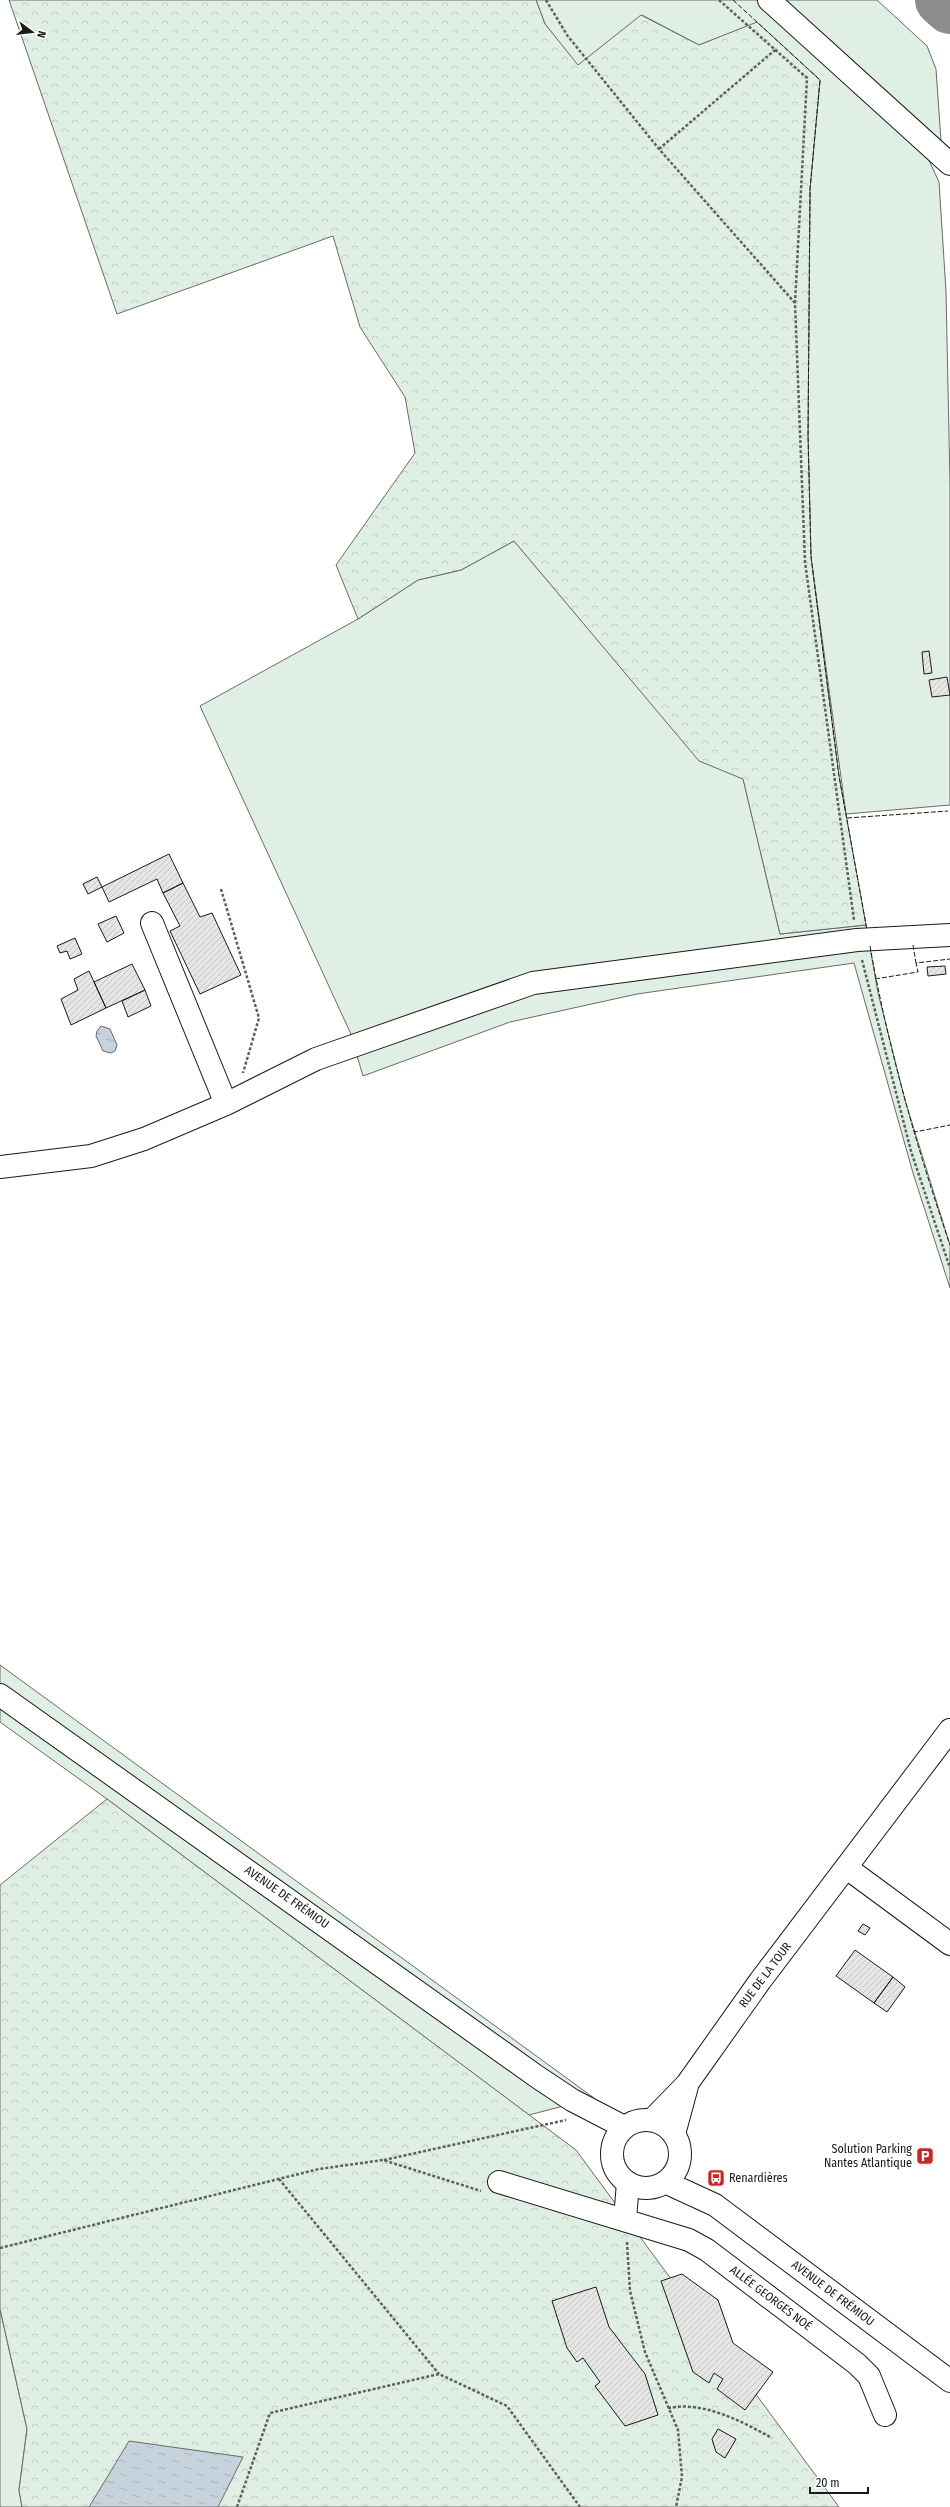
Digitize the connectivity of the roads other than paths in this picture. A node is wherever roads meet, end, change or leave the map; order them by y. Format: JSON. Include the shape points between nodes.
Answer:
{"nodes":[{"id":1,"x":770,"y":0,"type":"edge"},
{"id":2,"x":950,"y":164,"type":"edge"},
{"id":3,"x":152,"y":923,"type":"dead end"},
{"id":4,"x":950,"y":935,"type":"edge"},
{"id":5,"x":226,"y":1104,"type":"junction"},
{"id":6,"x":0,"y":1168,"type":"edge"},
{"id":7,"x":0,"y":1695,"type":"edge"},
{"id":8,"x":950,"y":1730,"type":"edge"},
{"id":9,"x":847,"y":1868,"type":"junction"},
{"id":10,"x":950,"y":1944,"type":"edge"},
{"id":11,"x":687,"y":2084,"type":"junction"},
{"id":12,"x":652,"y":2120,"type":"junction"},
{"id":13,"x":619,"y":2134,"type":"junction"},
{"id":14,"x":674,"y":2134,"type":"junction"},
{"id":15,"x":679,"y":2162,"type":"junction"},
{"id":16,"x":499,"y":2182,"type":"road end"},
{"id":17,"x":665,"y":2182,"type":"junction"},
{"id":18,"x":635,"y":2185,"type":"junction"},
{"id":19,"x":715,"y":2205,"type":"junction"},
{"id":20,"x":625,"y":2219,"type":"junction"},
{"id":21,"x":950,"y":2381,"type":"edge"},
{"id":22,"x":884,"y":2415,"type":"dead end"}],
"edges":[{"from":1,"to":2,"type":"street"},
{"from":3,"to":5,"type":"street"},
{"from":4,"to":5,"type":"street","via":[[857,940],[533,983],[316,1059]]},
{"from":5,"to":6,"type":"street","via":[[144,1139],[91,1156]]},
{"from":7,"to":13,"type":"street","name":"AVENUE DE FRÉMIOU","via":[[572,2111]]},
{"from":8,"to":9,"type":"street","name":"RUE DE LA TOUR"},
{"from":9,"to":10,"type":"street"},
{"from":9,"to":11,"type":"street","name":"RUE DE LA TOUR","via":[[760,1981]]},
{"from":11,"to":12,"type":"street","name":"RUE DE LA TOUR"},
{"from":11,"to":14,"type":"street","name":"RUE DE LA TOUR"},
{"from":12,"to":13,"type":"street","via":[[642,2120]]},
{"from":12,"to":14,"type":"street","via":[[664,2125]]},
{"from":13,"to":18,"type":"street","via":[[612,2153],[613,2164],[619,2175]]},
{"from":14,"to":15,"type":"street","via":[[680,2152]]},
{"from":15,"to":17,"type":"street","via":[[671,2177]]},
{"from":15,"to":19,"type":"street","name":"AVENUE DE FRÉMIOU"},
{"from":16,"to":20,"type":"street","name":"ALLÉE GEORGES NOÉ"},
{"from":17,"to":18,"type":"street","via":[[654,2187]]},
{"from":17,"to":19,"type":"street","name":"AVENUE DE FRÉMIOU"},
{"from":18,"to":20,"type":"street"},
{"from":19,"to":21,"type":"street","name":"AVENUE DE FRÉMIOU"},
{"from":20,"to":22,"type":"street","name":"ALLÉE GEORGES NOÉ","via":[[689,2240],[707,2250],[857,2364],[869,2376]]}]}
